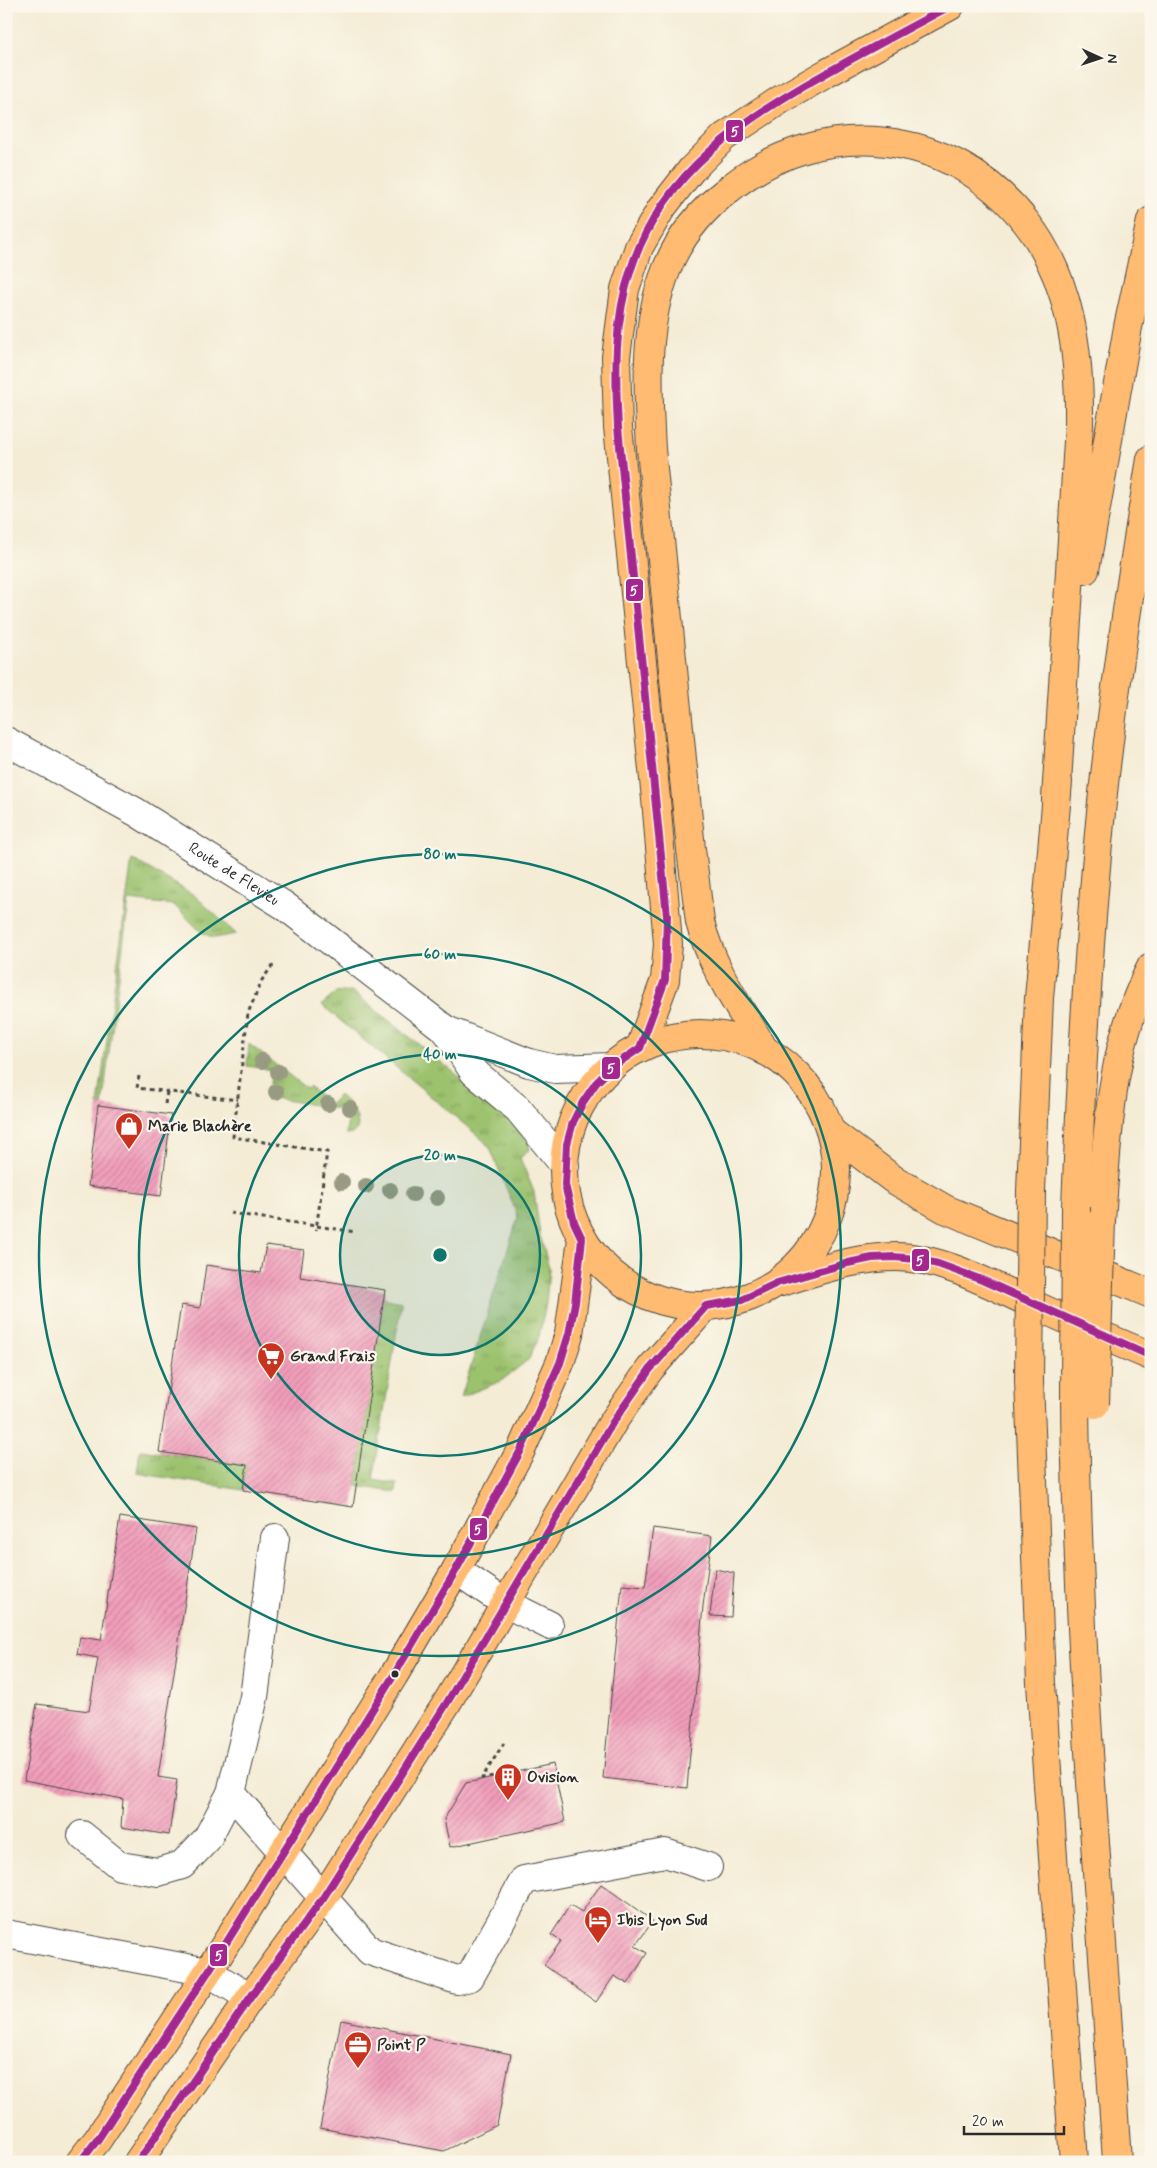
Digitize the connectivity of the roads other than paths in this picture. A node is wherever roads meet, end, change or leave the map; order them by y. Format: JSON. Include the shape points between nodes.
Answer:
{"nodes":[{"id":1,"x":950,"y":6,"type":"edge"},
{"id":2,"x":1151,"y":221,"type":"edge"},
{"id":3,"x":1151,"y":459,"type":"edge"},
{"id":4,"x":6,"y":741,"type":"edge"},
{"id":5,"x":1056,"y":799,"type":"junction"},
{"id":6,"x":1151,"y":967,"type":"edge"},
{"id":7,"x":446,"y":1030,"type":"junction"},
{"id":8,"x":640,"y":1048,"type":"junction"},
{"id":9,"x":765,"y":1051,"type":"junction"},
{"id":10,"x":612,"y":1068,"type":"junction"},
{"id":11,"x":830,"y":1131,"type":"junction"},
{"id":12,"x":564,"y":1166,"type":"junction"},
{"id":13,"x":582,"y":1239,"type":"junction"},
{"id":14,"x":774,"y":1284,"type":"junction"},
{"id":15,"x":1151,"y":1294,"type":"edge"},
{"id":16,"x":706,"y":1306,"type":"junction"},
{"id":17,"x":1151,"y":1356,"type":"edge"},
{"id":18,"x":1085,"y":1400,"type":"junction"},
{"id":19,"x":275,"y":1538,"type":"dead end"},
{"id":20,"x":456,"y":1570,"type":"junction"},
{"id":21,"x":505,"y":1603,"type":"junction"},
{"id":22,"x":549,"y":1625,"type":"dead end"},
{"id":23,"x":231,"y":1792,"type":"junction"},
{"id":24,"x":82,"y":1835,"type":"dead end"},
{"id":25,"x":282,"y":1853,"type":"junction"},
{"id":26,"x":708,"y":1866,"type":"dead end"},
{"id":27,"x":323,"y":1898,"type":"junction"},
{"id":28,"x":6,"y":1934,"type":"edge"},
{"id":29,"x":208,"y":1972,"type":"junction"},
{"id":30,"x":250,"y":1998,"type":"junction"},
{"id":31,"x":80,"y":2162,"type":"edge"},
{"id":32,"x":138,"y":2162,"type":"edge"},
{"id":33,"x":1074,"y":2162,"type":"edge"},
{"id":34,"x":1117,"y":2162,"type":"edge"}],
"edges":[{"from":1,"to":8,"type":"main road","via":[[819,78],[724,137],[692,169],[661,209],[640,248],[625,289],[616,357],[618,427],[668,944],[665,980]]},
{"from":2,"to":5,"type":"main road","via":[[1128,327],[1080,603]]},
{"from":3,"to":18,"type":"main road","bridge":true,"via":[[1122,640],[1100,822],[1083,1031],[1076,1207]]},
{"from":4,"to":7,"type":"street","name":"Route de Flevieu","via":[[136,812],[285,906]]},
{"from":5,"to":9,"type":"main road","via":[[1079,382],[1068,313],[1049,259],[1027,224],[1000,194],[958,165],[919,148],[893,142],[858,140],[816,145],[780,157],[718,197],[700,215],[676,251],[656,299],[648,393],[690,849],[700,922],[715,964]]},
{"from":5,"to":33,"type":"main road","bridge":true,"via":[[1039,998],[1029,1380],[1041,1682]]},
{"from":6,"to":18,"type":"main road","bridge":true,"via":[[1120,1047],[1108,1117]]},
{"from":7,"to":10,"type":"street","name":"Route de Flevieu","via":[[529,1063],[554,1069]]},
{"from":7,"to":12,"type":"street","name":"Route de Flevieu","via":[[474,1072],[518,1109]]},
{"from":8,"to":9,"type":"main road","via":[[674,1037],[703,1034],[739,1040]]},
{"from":8,"to":10,"type":"main road"},
{"from":9,"to":11,"type":"main road","via":[[799,1077],[822,1112]]},
{"from":10,"to":12,"type":"main road","via":[[596,1084],[573,1122]]},
{"from":11,"to":14,"type":"main road","via":[[835,1174],[828,1217],[807,1255]]},
{"from":11,"to":15,"type":"main road","via":[[893,1179],[945,1209]]},
{"from":12,"to":13,"type":"main road","via":[[569,1204]]},
{"from":13,"to":16,"type":"main road","via":[[614,1276],[634,1290],[657,1300]]},
{"from":13,"to":20,"type":"main road","via":[[569,1334],[560,1363],[521,1450]]},
{"from":14,"to":16,"type":"main road","via":[[752,1296]]},
{"from":14,"to":17,"type":"main road","via":[[874,1258],[916,1259],[973,1277]]},
{"from":16,"to":21,"type":"main road","via":[[650,1368],[613,1422]]},
{"from":18,"to":34,"type":"main road","via":[[1076,1471],[1084,1661]]},
{"from":19,"to":23,"type":"street","via":[[254,1697]]},
{"from":20,"to":21,"type":"street"},
{"from":20,"to":25,"type":"main road"},
{"from":21,"to":22,"type":"street"},
{"from":21,"to":27,"type":"main road","via":[[445,1706]]},
{"from":23,"to":24,"type":"street","via":[[207,1839],[182,1865],[158,1872],[120,1866]]},
{"from":23,"to":25,"type":"street"},
{"from":25,"to":27,"type":"street"},
{"from":25,"to":29,"type":"main road"},
{"from":26,"to":27,"type":"street","via":[[665,1853],[524,1880],[470,1978],[457,1980],[370,1951]]},
{"from":27,"to":30,"type":"main road"},
{"from":28,"to":29,"type":"street"},
{"from":29,"to":30,"type":"street"},
{"from":29,"to":31,"type":"main road"},
{"from":30,"to":32,"type":"main road"}]}
